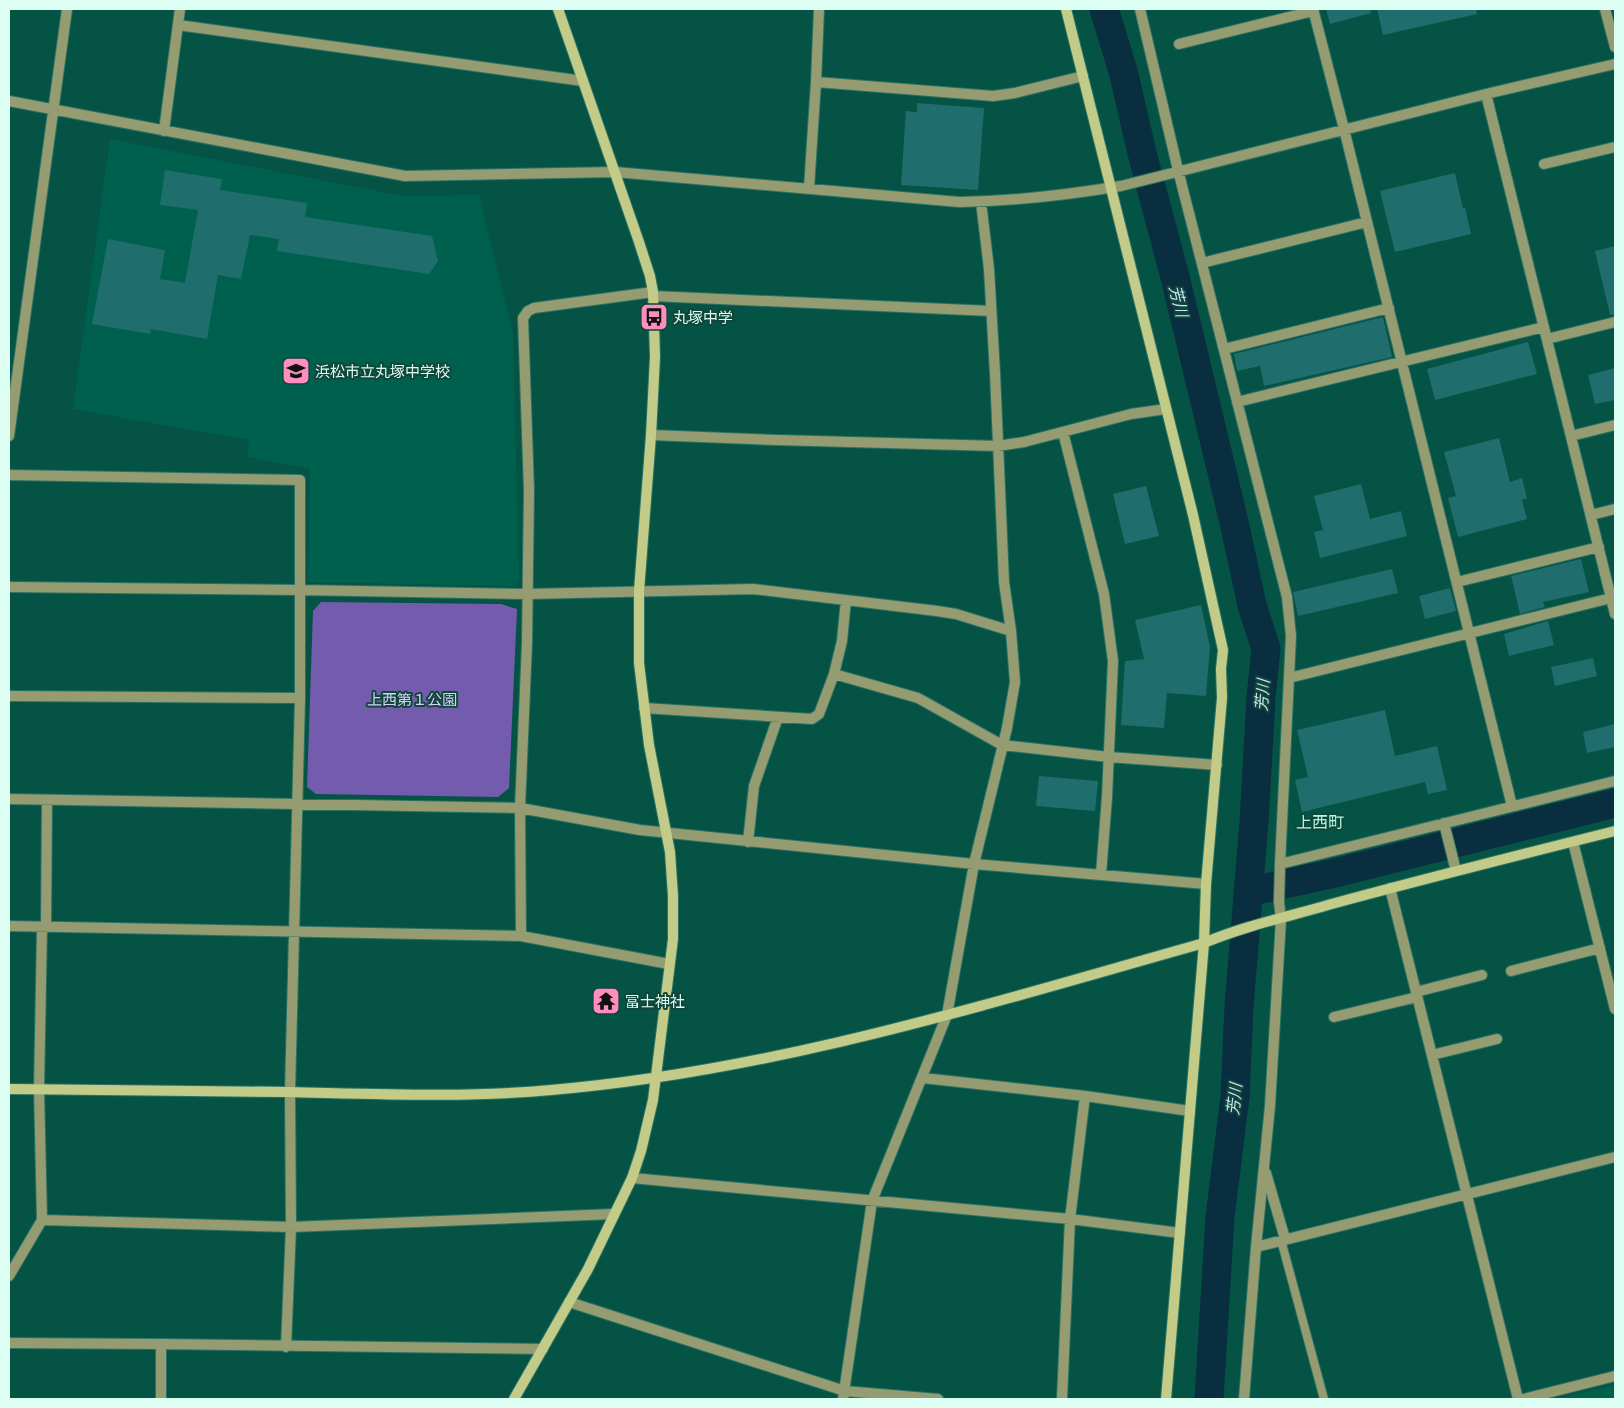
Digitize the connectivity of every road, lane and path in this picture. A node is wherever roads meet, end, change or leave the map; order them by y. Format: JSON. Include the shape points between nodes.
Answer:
{"nodes":[{"id":1,"x":67,"y":9,"type":"edge"},
{"id":2,"x":180,"y":9,"type":"edge"},
{"id":3,"x":558,"y":9,"type":"edge"},
{"id":4,"x":819,"y":9,"type":"edge"},
{"id":5,"x":1066,"y":9,"type":"edge"},
{"id":6,"x":1140,"y":9,"type":"edge"},
{"id":7,"x":1605,"y":9,"type":"edge"},
{"id":8,"x":1313,"y":10,"type":"edge"},
{"id":9,"x":178,"y":26,"type":"junction"},
{"id":10,"x":1179,"y":44,"type":"dead end"},
{"id":11,"x":1615,"y":47,"type":"edge"},
{"id":12,"x":1615,"y":64,"type":"edge"},
{"id":13,"x":1083,"y":76,"type":"junction"},
{"id":14,"x":583,"y":81,"type":"junction"},
{"id":15,"x":816,"y":82,"type":"junction"},
{"id":16,"x":1486,"y":94,"type":"junction"},
{"id":17,"x":9,"y":102,"type":"edge"},
{"id":18,"x":53,"y":110,"type":"junction"},
{"id":19,"x":1344,"y":129,"type":"junction"},
{"id":20,"x":164,"y":131,"type":"junction"},
{"id":21,"x":1615,"y":147,"type":"edge"},
{"id":22,"x":1544,"y":164,"type":"dead end"},
{"id":23,"x":615,"y":172,"type":"junction"},
{"id":24,"x":1175,"y":172,"type":"junction"},
{"id":25,"x":1116,"y":186,"type":"junction"},
{"id":26,"x":809,"y":188,"type":"junction"},
{"id":27,"x":981,"y":202,"type":"junction"},
{"id":28,"x":1367,"y":222,"type":"junction"},
{"id":29,"x":1202,"y":263,"type":"junction"},
{"id":30,"x":653,"y":294,"type":"junction"},
{"id":31,"x":1389,"y":308,"type":"junction"},
{"id":32,"x":991,"y":310,"type":"junction"},
{"id":33,"x":1615,"y":322,"type":"edge"},
{"id":34,"x":1544,"y":327,"type":"junction"},
{"id":35,"x":1547,"y":339,"type":"junction"},
{"id":36,"x":1224,"y":349,"type":"junction"},
{"id":37,"x":1402,"y":362,"type":"junction"},
{"id":38,"x":1237,"y":402,"type":"junction"},
{"id":39,"x":1166,"y":409,"type":"junction"},
{"id":40,"x":1615,"y":425,"type":"edge"},
{"id":41,"x":1062,"y":432,"type":"junction"},
{"id":42,"x":651,"y":435,"type":"junction"},
{"id":43,"x":9,"y":436,"type":"edge"},
{"id":44,"x":1571,"y":436,"type":"junction"},
{"id":45,"x":998,"y":446,"type":"junction"},
{"id":46,"x":9,"y":474,"type":"edge"},
{"id":47,"x":1615,"y":509,"type":"edge"},
{"id":48,"x":1591,"y":515,"type":"junction"},
{"id":49,"x":1599,"y":547,"type":"junction"},
{"id":50,"x":1457,"y":582,"type":"junction"},
{"id":51,"x":9,"y":587,"type":"edge"},
{"id":52,"x":300,"y":590,"type":"junction"},
{"id":53,"x":639,"y":591,"type":"junction"},
{"id":54,"x":528,"y":594,"type":"junction"},
{"id":55,"x":1612,"y":595,"type":"edge"},
{"id":56,"x":846,"y":600,"type":"junction"},
{"id":57,"x":1615,"y":614,"type":"edge"},
{"id":58,"x":1011,"y":631,"type":"junction"},
{"id":59,"x":1469,"y":633,"type":"junction"},
{"id":60,"x":834,"y":674,"type":"junction"},
{"id":61,"x":1289,"y":678,"type":"junction"},
{"id":62,"x":9,"y":696,"type":"edge"},
{"id":63,"x":300,"y":698,"type":"junction"},
{"id":64,"x":644,"y":708,"type":"junction"},
{"id":65,"x":778,"y":717,"type":"junction"},
{"id":66,"x":1002,"y":745,"type":"junction"},
{"id":67,"x":1109,"y":757,"type":"junction"},
{"id":68,"x":1216,"y":766,"type":"junction"},
{"id":69,"x":1615,"y":781,"type":"edge"},
{"id":70,"x":9,"y":799,"type":"edge"},
{"id":71,"x":47,"y":800,"type":"junction"},
{"id":72,"x":296,"y":804,"type":"junction"},
{"id":73,"x":1512,"y":806,"type":"junction"},
{"id":74,"x":520,"y":808,"type":"junction"},
{"id":75,"x":1445,"y":827,"type":"junction"},
{"id":76,"x":1615,"y":831,"type":"edge"},
{"id":77,"x":667,"y":833,"type":"junction"},
{"id":78,"x":748,"y":842,"type":"junction"},
{"id":79,"x":1573,"y":842,"type":"junction"},
{"id":80,"x":974,"y":864,"type":"junction"},
{"id":81,"x":1280,"y":869,"type":"junction"},
{"id":82,"x":1456,"y":871,"type":"junction"},
{"id":83,"x":1101,"y":874,"type":"junction"},
{"id":84,"x":1206,"y":884,"type":"junction"},
{"id":85,"x":1390,"y":888,"type":"junction"},
{"id":86,"x":1276,"y":920,"type":"junction"},
{"id":87,"x":9,"y":926,"type":"edge"},
{"id":88,"x":44,"y":928,"type":"junction"},
{"id":89,"x":293,"y":932,"type":"junction"},
{"id":90,"x":521,"y":936,"type":"junction"},
{"id":91,"x":1204,"y":943,"type":"junction"},
{"id":92,"x":1600,"y":948,"type":"junction"},
{"id":93,"x":669,"y":964,"type":"junction"},
{"id":94,"x":1511,"y":971,"type":"dead end"},
{"id":95,"x":1482,"y":975,"type":"dead end"},
{"id":96,"x":1417,"y":994,"type":"junction"},
{"id":97,"x":1615,"y":1009,"type":"edge"},
{"id":98,"x":947,"y":1015,"type":"junction"},
{"id":99,"x":1334,"y":1017,"type":"dead end"},
{"id":100,"x":1497,"y":1039,"type":"dead end"},
{"id":101,"x":1432,"y":1055,"type":"junction"},
{"id":102,"x":656,"y":1078,"type":"junction"},
{"id":103,"x":923,"y":1078,"type":"junction"},
{"id":104,"x":9,"y":1089,"type":"edge"},
{"id":105,"x":39,"y":1089,"type":"junction"},
{"id":106,"x":290,"y":1092,"type":"junction"},
{"id":107,"x":1085,"y":1096,"type":"junction"},
{"id":108,"x":1190,"y":1111,"type":"junction"},
{"id":109,"x":1615,"y":1157,"type":"edge"},
{"id":110,"x":1264,"y":1167,"type":"junction"},
{"id":111,"x":632,"y":1178,"type":"junction"},
{"id":112,"x":1467,"y":1194,"type":"junction"},
{"id":113,"x":872,"y":1202,"type":"junction"},
{"id":114,"x":614,"y":1214,"type":"junction"},
{"id":115,"x":1070,"y":1219,"type":"junction"},
{"id":116,"x":42,"y":1220,"type":"junction"},
{"id":117,"x":291,"y":1227,"type":"junction"},
{"id":118,"x":1180,"y":1233,"type":"junction"},
{"id":119,"x":1283,"y":1240,"type":"junction"},
{"id":120,"x":1256,"y":1247,"type":"junction"},
{"id":121,"x":9,"y":1276,"type":"edge"},
{"id":122,"x":569,"y":1302,"type":"junction"},
{"id":123,"x":9,"y":1343,"type":"edge"},
{"id":124,"x":162,"y":1344,"type":"junction"},
{"id":125,"x":286,"y":1347,"type":"junction"},
{"id":126,"x":543,"y":1350,"type":"junction"},
{"id":127,"x":1615,"y":1376,"type":"edge"},
{"id":128,"x":844,"y":1395,"type":"edge"},
{"id":129,"x":161,"y":1399,"type":"edge"},
{"id":130,"x":514,"y":1399,"type":"edge"},
{"id":131,"x":938,"y":1399,"type":"edge"},
{"id":132,"x":1062,"y":1399,"type":"edge"},
{"id":133,"x":1166,"y":1399,"type":"edge"},
{"id":134,"x":1244,"y":1399,"type":"edge"},
{"id":135,"x":1324,"y":1399,"type":"edge"},
{"id":136,"x":1518,"y":1399,"type":"edge"},
{"id":137,"x":1524,"y":1399,"type":"edge"}],
"edges":[{"from":1,"to":18,"type":"street"},
{"from":2,"to":9,"type":"street"},
{"from":3,"to":14,"type":"street"},
{"from":4,"to":15,"type":"street"},
{"from":5,"to":13,"type":"street"},
{"from":6,"to":24,"type":"street"},
{"from":7,"to":11,"type":"street"},
{"from":8,"to":10,"type":"street"},
{"from":8,"to":19,"type":"street"},
{"from":9,"to":14,"type":"street"},
{"from":9,"to":20,"type":"street"},
{"from":12,"to":16,"type":"street"},
{"from":13,"to":15,"type":"street","via":[[992,96]]},
{"from":13,"to":25,"type":"street"},
{"from":14,"to":23,"type":"street"},
{"from":15,"to":26,"type":"street"},
{"from":16,"to":19,"type":"street"},
{"from":16,"to":34,"type":"street"},
{"from":17,"to":18,"type":"street"},
{"from":18,"to":20,"type":"street"},
{"from":18,"to":43,"type":"street"},
{"from":19,"to":24,"type":"street"},
{"from":19,"to":28,"type":"street"},
{"from":20,"to":23,"type":"street","via":[[404,176]]},
{"from":21,"to":22,"type":"street"},
{"from":23,"to":26,"type":"street"},
{"from":23,"to":30,"type":"street","via":[[649,271]]},
{"from":24,"to":25,"type":"street"},
{"from":24,"to":29,"type":"street"},
{"from":25,"to":27,"type":"street","via":[[1096,191]]},
{"from":25,"to":39,"type":"street"},
{"from":26,"to":27,"type":"street"},
{"from":27,"to":32,"type":"street"},
{"from":28,"to":29,"type":"street"},
{"from":28,"to":31,"type":"street"},
{"from":29,"to":36,"type":"street"},
{"from":30,"to":32,"type":"street"},
{"from":30,"to":42,"type":"street","via":[[655,362]]},
{"from":30,"to":54,"type":"street","via":[[534,308],[525,314]]},
{"from":31,"to":36,"type":"street"},
{"from":31,"to":37,"type":"street"},
{"from":32,"to":45,"type":"street"},
{"from":33,"to":35,"type":"street"},
{"from":34,"to":35,"type":"street"},
{"from":34,"to":37,"type":"street"},
{"from":35,"to":44,"type":"street"},
{"from":36,"to":38,"type":"street"},
{"from":37,"to":38,"type":"street"},
{"from":37,"to":50,"type":"street"},
{"from":38,"to":61,"type":"street","via":[[1287,598],[1291,636]]},
{"from":39,"to":41,"type":"street"},
{"from":39,"to":68,"type":"street","via":[[1223,650]]},
{"from":40,"to":44,"type":"street"},
{"from":41,"to":45,"type":"street"},
{"from":41,"to":67,"type":"street","via":[[1107,614],[1113,661]]},
{"from":42,"to":45,"type":"street"},
{"from":42,"to":53,"type":"street"},
{"from":44,"to":48,"type":"street"},
{"from":45,"to":58,"type":"street","via":[[1004,582]]},
{"from":46,"to":52,"type":"street","via":[[300,480]]},
{"from":47,"to":48,"type":"street"},
{"from":48,"to":49,"type":"street"},
{"from":49,"to":50,"type":"street"},
{"from":49,"to":55,"type":"street"},
{"from":50,"to":59,"type":"street"},
{"from":51,"to":52,"type":"street"},
{"from":52,"to":54,"type":"street"},
{"from":52,"to":63,"type":"street"},
{"from":53,"to":54,"type":"street"},
{"from":53,"to":56,"type":"street","via":[[759,590]]},
{"from":53,"to":64,"type":"street"},
{"from":54,"to":74,"type":"street"},
{"from":55,"to":57,"type":"street"},
{"from":55,"to":59,"type":"street"},
{"from":56,"to":58,"type":"street","via":[[944,612]]},
{"from":56,"to":60,"type":"street","via":[[842,641]]},
{"from":58,"to":66,"type":"street","via":[[1015,682]]},
{"from":59,"to":61,"type":"street"},
{"from":59,"to":73,"type":"street"},
{"from":60,"to":65,"type":"street","via":[[816,717],[806,720]]},
{"from":60,"to":66,"type":"street","via":[[918,698]]},
{"from":61,"to":81,"type":"street"},
{"from":62,"to":63,"type":"street"},
{"from":63,"to":72,"type":"street"},
{"from":64,"to":65,"type":"street"},
{"from":64,"to":77,"type":"street","via":[[648,745]]},
{"from":65,"to":78,"type":"street","via":[[754,786]]},
{"from":66,"to":67,"type":"street"},
{"from":66,"to":80,"type":"street"},
{"from":67,"to":68,"type":"street"},
{"from":67,"to":83,"type":"street"},
{"from":68,"to":84,"type":"street"},
{"from":69,"to":73,"type":"street"},
{"from":70,"to":71,"type":"street"},
{"from":71,"to":72,"type":"street"},
{"from":71,"to":88,"type":"street"},
{"from":72,"to":74,"type":"street"},
{"from":72,"to":89,"type":"street"},
{"from":73,"to":75,"type":"street"},
{"from":74,"to":77,"type":"street"},
{"from":74,"to":90,"type":"street"},
{"from":75,"to":81,"type":"street"},
{"from":75,"to":82,"type":"street"},
{"from":76,"to":79,"type":"street"},
{"from":77,"to":78,"type":"street"},
{"from":77,"to":93,"type":"street","via":[[674,896],[674,933]]},
{"from":78,"to":80,"type":"street"},
{"from":79,"to":82,"type":"street"},
{"from":79,"to":92,"type":"street"},
{"from":80,"to":83,"type":"street"},
{"from":80,"to":98,"type":"street"},
{"from":81,"to":86,"type":"street"},
{"from":82,"to":85,"type":"street"},
{"from":83,"to":84,"type":"street"},
{"from":84,"to":91,"type":"street"},
{"from":85,"to":86,"type":"street"},
{"from":85,"to":96,"type":"street"},
{"from":86,"to":91,"type":"street"},
{"from":86,"to":110,"type":"street","via":[[1270,1106]]},
{"from":87,"to":88,"type":"street"},
{"from":88,"to":89,"type":"street"},
{"from":88,"to":105,"type":"street"},
{"from":89,"to":90,"type":"street"},
{"from":89,"to":106,"type":"street"},
{"from":90,"to":93,"type":"street"},
{"from":91,"to":98,"type":"street"},
{"from":91,"to":108,"type":"street"},
{"from":92,"to":94,"type":"street"},
{"from":92,"to":97,"type":"street"},
{"from":93,"to":102,"type":"street"},
{"from":95,"to":96,"type":"street"},
{"from":96,"to":99,"type":"street"},
{"from":96,"to":101,"type":"street"},
{"from":98,"to":102,"type":"street","via":[[770,1058]]},
{"from":98,"to":103,"type":"street"},
{"from":100,"to":101,"type":"street"},
{"from":101,"to":112,"type":"street"},
{"from":102,"to":106,"type":"street","via":[[512,1093]]},
{"from":102,"to":111,"type":"street"},
{"from":103,"to":107,"type":"street"},
{"from":103,"to":113,"type":"street"},
{"from":104,"to":105,"type":"street"},
{"from":105,"to":106,"type":"street"},
{"from":105,"to":116,"type":"street"},
{"from":106,"to":117,"type":"street"},
{"from":107,"to":108,"type":"street"},
{"from":107,"to":115,"type":"street"},
{"from":108,"to":118,"type":"street"},
{"from":109,"to":112,"type":"street"},
{"from":110,"to":119,"type":"street"},
{"from":110,"to":120,"type":"street"},
{"from":111,"to":113,"type":"street"},
{"from":111,"to":114,"type":"street"},
{"from":112,"to":119,"type":"street"},
{"from":112,"to":136,"type":"street"},
{"from":113,"to":115,"type":"street"},
{"from":113,"to":128,"type":"street"},
{"from":114,"to":117,"type":"street"},
{"from":114,"to":122,"type":"street"},
{"from":115,"to":118,"type":"street"},
{"from":115,"to":132,"type":"street"},
{"from":116,"to":117,"type":"street"},
{"from":116,"to":121,"type":"street"},
{"from":117,"to":125,"type":"street"},
{"from":118,"to":133,"type":"street"},
{"from":119,"to":120,"type":"street"},
{"from":119,"to":135,"type":"lane"},
{"from":120,"to":134,"type":"street"},
{"from":122,"to":126,"type":"street"},
{"from":122,"to":128,"type":"street"},
{"from":123,"to":124,"type":"street"},
{"from":124,"to":125,"type":"street"},
{"from":124,"to":129,"type":"street"},
{"from":125,"to":126,"type":"street"},
{"from":126,"to":130,"type":"street"},
{"from":127,"to":137,"type":"street"},
{"from":128,"to":131,"type":"street"}]}
